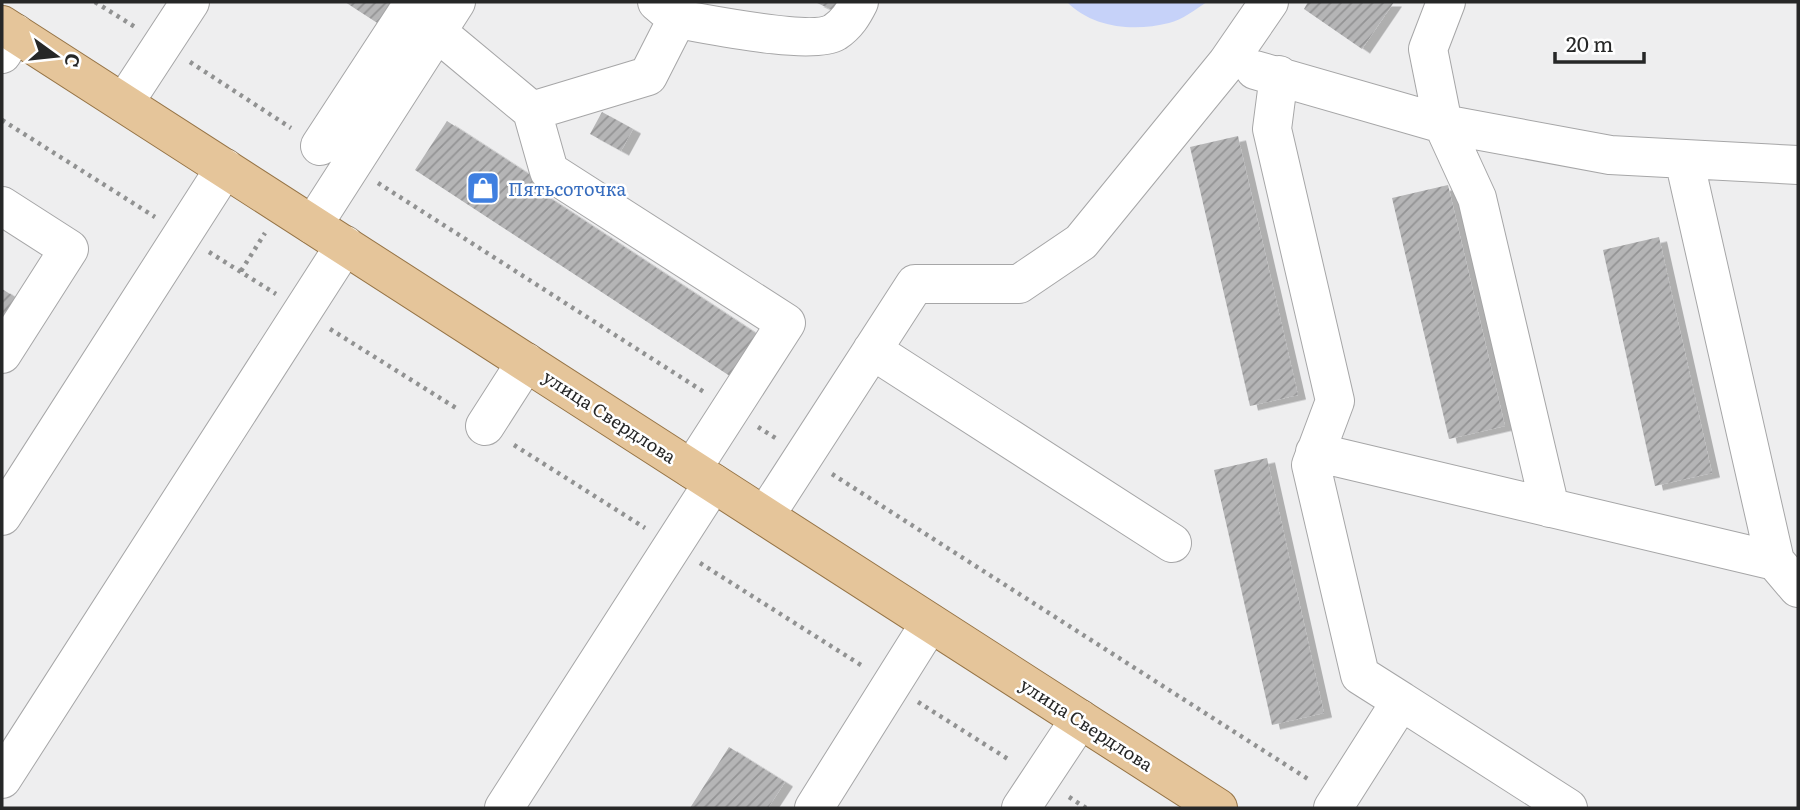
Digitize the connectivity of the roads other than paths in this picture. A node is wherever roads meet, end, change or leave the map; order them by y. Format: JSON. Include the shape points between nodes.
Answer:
{"nodes":[{"id":1,"x":190,"y":2,"type":"edge"},
{"id":2,"x":414,"y":2,"type":"edge"},
{"id":3,"x":859,"y":2,"type":"edge"},
{"id":4,"x":1269,"y":2,"type":"edge"},
{"id":5,"x":1446,"y":2,"type":"edge"},
{"id":6,"x":667,"y":10,"type":"edge"},
{"id":7,"x":447,"y":17,"type":"edge"},
{"id":8,"x":6,"y":37,"type":"edge"},
{"id":9,"x":1227,"y":63,"type":"junction"},
{"id":10,"x":1279,"y":75,"type":"junction"},
{"id":11,"x":124,"y":103,"type":"junction"},
{"id":12,"x":532,"y":111,"type":"junction"},
{"id":13,"x":1443,"y":124,"type":"junction"},
{"id":14,"x":320,"y":146,"type":"dead end"},
{"id":15,"x":1684,"y":159,"type":"junction"},
{"id":16,"x":1798,"y":165,"type":"edge"},
{"id":17,"x":225,"y":168,"type":"junction"},
{"id":18,"x":2,"y":206,"type":"edge"},
{"id":19,"x":313,"y":225,"type":"junction"},
{"id":20,"x":345,"y":245,"type":"junction"},
{"id":21,"x":872,"y":351,"type":"junction"},
{"id":22,"x":2,"y":354,"type":"edge"},
{"id":23,"x":526,"y":362,"type":"junction"},
{"id":24,"x":485,"y":426,"type":"road end"},
{"id":25,"x":1315,"y":452,"type":"junction"},
{"id":26,"x":703,"y":476,"type":"junction"},
{"id":27,"x":1550,"y":508,"type":"junction"},
{"id":28,"x":2,"y":516,"type":"edge"},
{"id":29,"x":765,"y":516,"type":"junction"},
{"id":30,"x":1172,"y":543,"type":"dead end"},
{"id":31,"x":1786,"y":575,"type":"edge"},
{"id":32,"x":930,"y":622,"type":"junction"},
{"id":33,"x":1401,"y":701,"type":"junction"},
{"id":34,"x":1080,"y":719,"type":"junction"},
{"id":35,"x":2,"y":779,"type":"edge"},
{"id":36,"x":1030,"y":794,"type":"edge"},
{"id":37,"x":504,"y":808,"type":"edge"},
{"id":38,"x":814,"y":808,"type":"edge"},
{"id":39,"x":1218,"y":808,"type":"edge"},
{"id":40,"x":1333,"y":808,"type":"edge"},
{"id":41,"x":1568,"y":808,"type":"edge"}],
"edges":[{"from":1,"to":11,"type":"lane"},
{"from":2,"to":14,"type":"lane"},
{"from":3,"to":6,"type":"lane","via":[[851,18],[834,33],[811,38]]},
{"from":4,"to":9,"type":"lane"},
{"from":5,"to":13,"type":"lane","via":[[1428,49]]},
{"from":6,"to":12,"type":"lane","via":[[648,76]]},
{"from":7,"to":12,"type":"lane"},
{"from":7,"to":19,"type":"lane"},
{"from":8,"to":11,"type":"main road","name":"улица Свердлова"},
{"from":9,"to":10,"type":"lane"},
{"from":9,"to":21,"type":"lane","via":[[1081,242],[1019,284],[915,284]]},
{"from":10,"to":13,"type":"lane"},
{"from":10,"to":25,"type":"lane","via":[[1272,129],[1335,401]]},
{"from":11,"to":17,"type":"main road","name":"улица Свердлова"},
{"from":12,"to":26,"type":"lane","via":[[550,171],[786,323]]},
{"from":13,"to":15,"type":"lane","via":[[1610,155]]},
{"from":13,"to":27,"type":"lane","via":[[1477,198]]},
{"from":15,"to":16,"type":"lane"},
{"from":15,"to":31,"type":"lane"},
{"from":17,"to":19,"type":"main road","name":"улица Свердлова"},
{"from":17,"to":28,"type":"lane"},
{"from":18,"to":22,"type":"lane","via":[[69,249]]},
{"from":19,"to":20,"type":"main road","name":"улица Свердлова"},
{"from":20,"to":23,"type":"main road","name":"улица Свердлова"},
{"from":20,"to":35,"type":"lane"},
{"from":21,"to":29,"type":"lane"},
{"from":21,"to":30,"type":"lane"},
{"from":23,"to":24,"type":"lane"},
{"from":23,"to":26,"type":"main road","name":"улица Свердлова"},
{"from":25,"to":27,"type":"lane"},
{"from":25,"to":33,"type":"lane","via":[[1311,465],[1360,675]]},
{"from":26,"to":29,"type":"main road","name":"улица Свердлова"},
{"from":26,"to":37,"type":"lane","via":[[673,546]]},
{"from":27,"to":31,"type":"lane"},
{"from":29,"to":32,"type":"main road","name":"улица Свердлова"},
{"from":32,"to":34,"type":"main road","name":"улица Свердлова"},
{"from":32,"to":38,"type":"lane"},
{"from":33,"to":40,"type":"lane"},
{"from":33,"to":41,"type":"lane"},
{"from":34,"to":36,"type":"lane"},
{"from":34,"to":39,"type":"main road","name":"улица Свердлова"}]}
